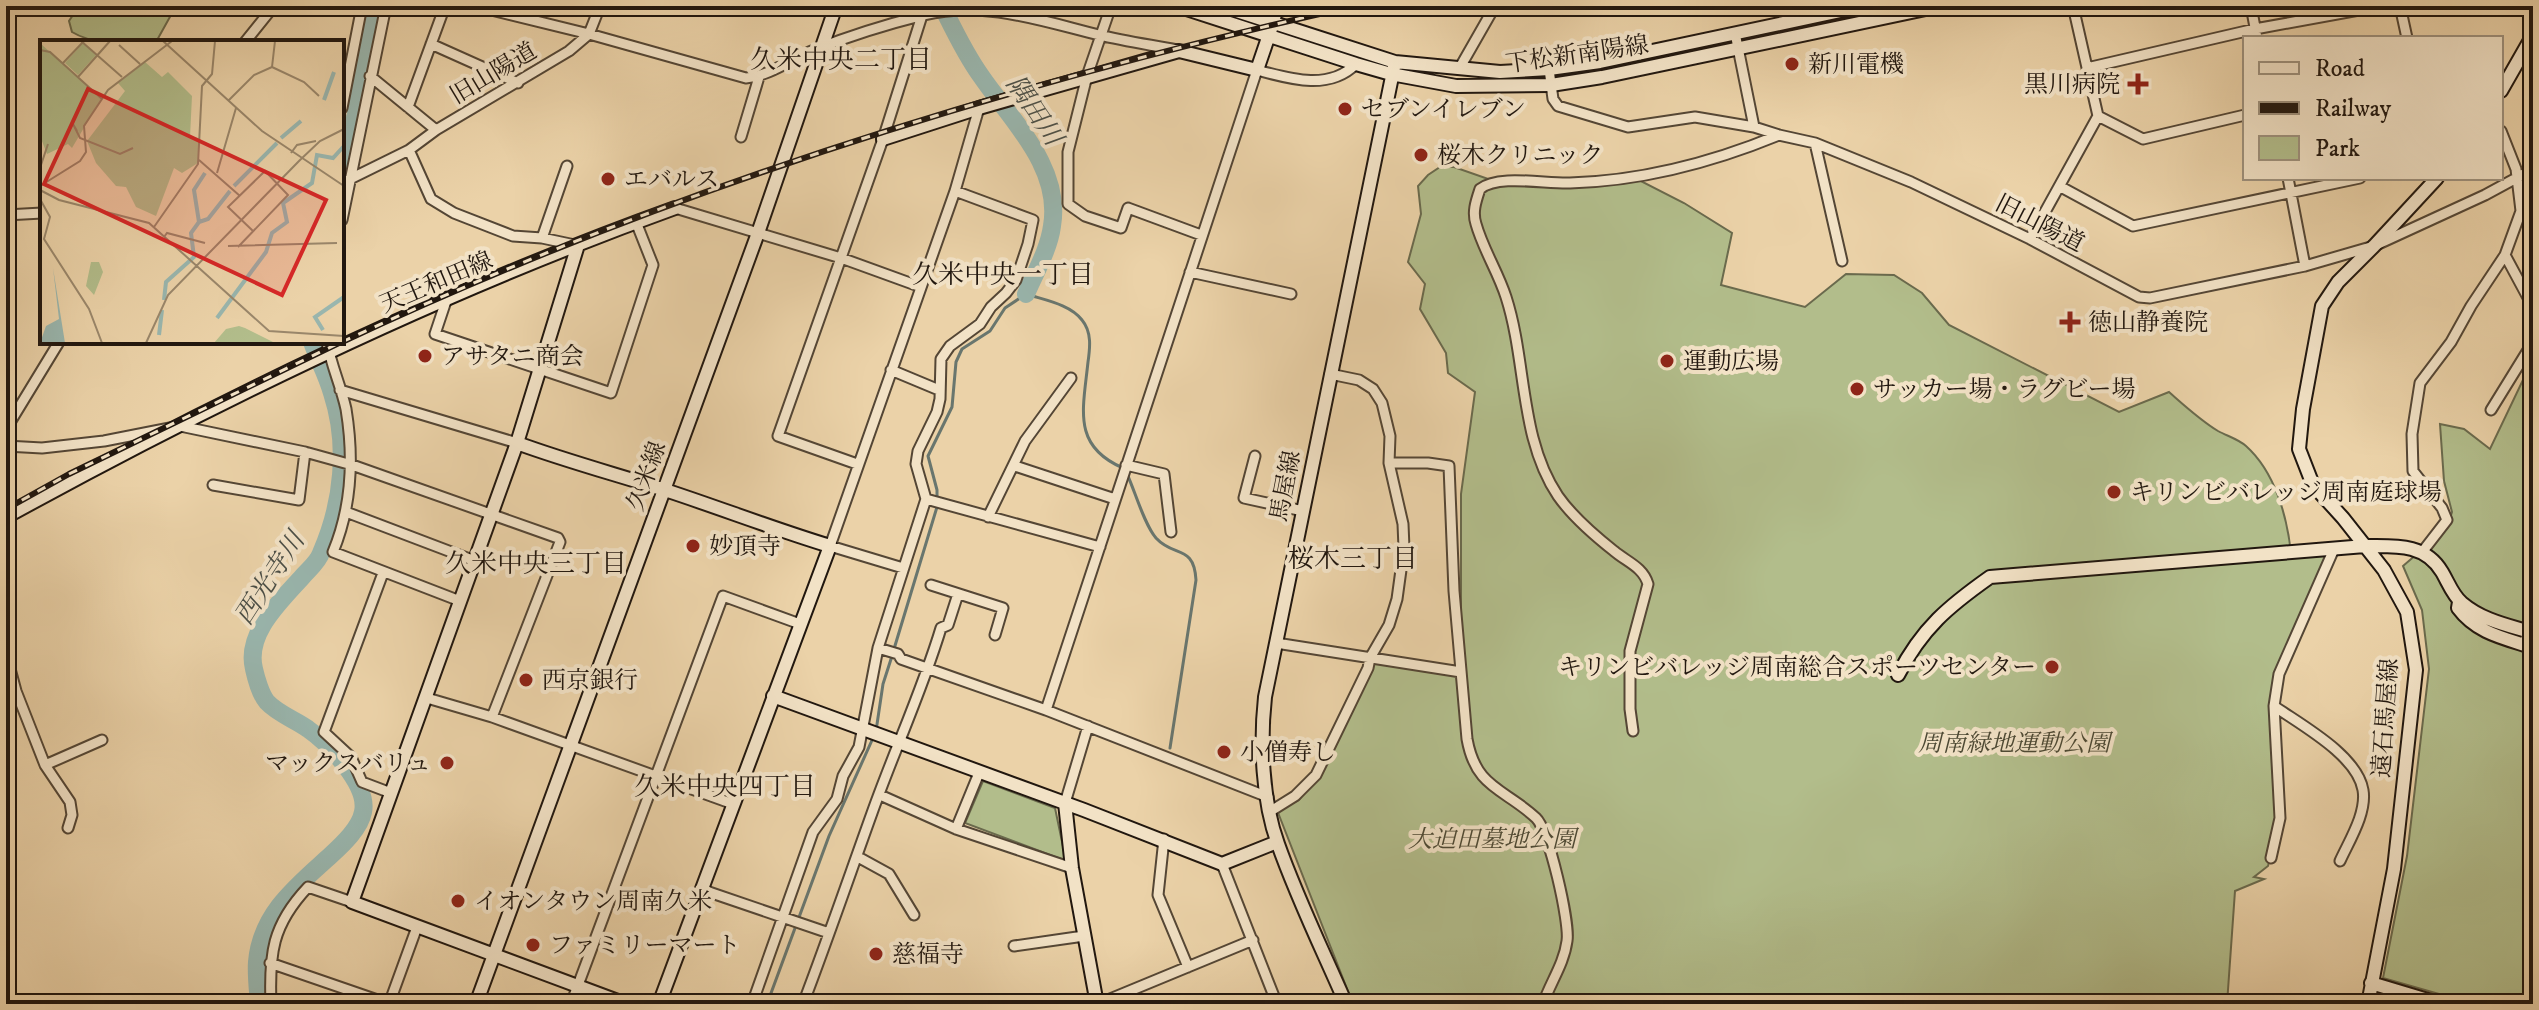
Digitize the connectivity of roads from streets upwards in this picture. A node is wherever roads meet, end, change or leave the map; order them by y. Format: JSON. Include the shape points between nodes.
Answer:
{"nodes":[{"id":1,"x":274,"y":6,"type":"edge"},
{"id":2,"x":362,"y":6,"type":"edge"},
{"id":3,"x":386,"y":6,"type":"edge"},
{"id":4,"x":445,"y":6,"type":"edge"},
{"id":5,"x":475,"y":6,"type":"edge"},
{"id":6,"x":600,"y":6,"type":"edge"},
{"id":7,"x":836,"y":6,"type":"edge"},
{"id":8,"x":1111,"y":6,"type":"edge"},
{"id":9,"x":1177,"y":6,"type":"edge"},
{"id":10,"x":1221,"y":6,"type":"edge"},
{"id":11,"x":1280,"y":6,"type":"edge"},
{"id":12,"x":1495,"y":6,"type":"edge"},
{"id":13,"x":1864,"y":6,"type":"edge"},
{"id":14,"x":1940,"y":6,"type":"edge"},
{"id":15,"x":2073,"y":6,"type":"edge"},
{"id":16,"x":2251,"y":6,"type":"edge"},
{"id":17,"x":2381,"y":6,"type":"edge"},
{"id":18,"x":2400,"y":6,"type":"edge"},
{"id":19,"x":1905,"y":10,"type":"edge"},
{"id":20,"x":923,"y":11,"type":"edge"},
{"id":21,"x":1270,"y":29,"type":"junction"},
{"id":22,"x":1735,"y":33,"type":"junction"},
{"id":23,"x":2256,"y":33,"type":"edge"},
{"id":24,"x":589,"y":34,"type":"junction"},
{"id":25,"x":2533,"y":35,"type":"edge"},
{"id":26,"x":1102,"y":36,"type":"junction"},
{"id":27,"x":2407,"y":36,"type":"edge"},
{"id":28,"x":247,"y":40,"type":"edge"},
{"id":29,"x":431,"y":44,"type":"junction"},
{"id":30,"x":821,"y":47,"type":"junction"},
{"id":31,"x":1738,"y":48,"type":"junction"},
{"id":32,"x":1179,"y":51,"type":"junction"},
{"id":33,"x":1356,"y":64,"type":"junction"},
{"id":34,"x":1393,"y":68,"type":"junction"},
{"id":35,"x":2087,"y":68,"type":"junction"},
{"id":36,"x":1459,"y":69,"type":"junction"},
{"id":37,"x":1549,"y":69,"type":"junction"},
{"id":38,"x":1257,"y":70,"type":"junction"},
{"id":39,"x":370,"y":76,"type":"junction"},
{"id":40,"x":1087,"y":76,"type":"junction"},
{"id":41,"x":759,"y":77,"type":"junction"},
{"id":42,"x":518,"y":83,"type":"junction"},
{"id":43,"x":1551,"y":85,"type":"junction"},
{"id":44,"x":2503,"y":88,"type":"edge"},
{"id":45,"x":344,"y":98,"type":"edge"},
{"id":46,"x":408,"y":107,"type":"junction"},
{"id":47,"x":979,"y":108,"type":"junction"},
{"id":48,"x":2243,"y":115,"type":"edge"},
{"id":49,"x":2098,"y":116,"type":"junction"},
{"id":50,"x":1754,"y":127,"type":"junction"},
{"id":51,"x":436,"y":130,"type":"junction"},
{"id":52,"x":1779,"y":135,"type":"junction"},
{"id":53,"x":2503,"y":136,"type":"edge"},
{"id":54,"x":741,"y":137,"type":"dead end"},
{"id":55,"x":883,"y":139,"type":"junction"},
{"id":56,"x":1815,"y":143,"type":"junction"},
{"id":57,"x":409,"y":150,"type":"junction"},
{"id":58,"x":567,"y":166,"type":"dead end"},
{"id":59,"x":2533,"y":169,"type":"edge"},
{"id":60,"x":2518,"y":177,"type":"junction"},
{"id":61,"x":2288,"y":180,"type":"edge"},
{"id":62,"x":2350,"y":180,"type":"edge"},
{"id":63,"x":2435,"y":180,"type":"edge"},
{"id":64,"x":346,"y":181,"type":"edge"},
{"id":65,"x":2061,"y":187,"type":"junction"},
{"id":66,"x":955,"y":191,"type":"junction"},
{"id":67,"x":2291,"y":192,"type":"junction"},
{"id":68,"x":675,"y":208,"type":"joint"},
{"id":69,"x":40,"y":213,"type":"edge"},
{"id":70,"x":6,"y":215,"type":"edge"},
{"id":71,"x":636,"y":222,"type":"junction"},
{"id":72,"x":758,"y":233,"type":"junction"},
{"id":73,"x":1201,"y":235,"type":"junction"},
{"id":74,"x":542,"y":238,"type":"junction"},
{"id":75,"x":2030,"y":239,"type":"junction"},
{"id":76,"x":578,"y":245,"type":"junction"},
{"id":77,"x":2374,"y":246,"type":"junction"},
{"id":78,"x":2505,"y":255,"type":"junction"},
{"id":79,"x":841,"y":258,"type":"junction"},
{"id":80,"x":1842,"y":261,"type":"dead end"},
{"id":81,"x":2305,"y":266,"type":"junction"},
{"id":82,"x":1190,"y":272,"type":"junction"},
{"id":83,"x":921,"y":287,"type":"junction"},
{"id":84,"x":1291,"y":294,"type":"dead end"},
{"id":85,"x":446,"y":301,"type":"junction"},
{"id":86,"x":2533,"y":307,"type":"edge"},
{"id":87,"x":344,"y":340,"type":"edge"},
{"id":88,"x":2533,"y":342,"type":"edge"},
{"id":89,"x":58,"y":344,"type":"edge"},
{"id":90,"x":328,"y":346,"type":"edge"},
{"id":91,"x":540,"y":368,"type":"junction"},
{"id":92,"x":891,"y":370,"type":"junction"},
{"id":93,"x":1330,"y":374,"type":"junction"},
{"id":94,"x":1071,"y":378,"type":"dead end"},
{"id":95,"x":340,"y":390,"type":"junction"},
{"id":96,"x":939,"y":390,"type":"junction"},
{"id":97,"x":2491,"y":410,"type":"dead end"},
{"id":98,"x":180,"y":426,"type":"junction"},
{"id":99,"x":6,"y":429,"type":"edge"},
{"id":100,"x":517,"y":443,"type":"junction"},
{"id":101,"x":6,"y":446,"type":"edge"},
{"id":102,"x":305,"y":452,"type":"junction"},
{"id":103,"x":1255,"y":456,"type":"dead end"},
{"id":104,"x":1389,"y":463,"type":"junction"},
{"id":105,"x":857,"y":464,"type":"junction"},
{"id":106,"x":352,"y":465,"type":"junction"},
{"id":107,"x":1126,"y":465,"type":"junction"},
{"id":108,"x":1015,"y":466,"type":"junction"},
{"id":109,"x":213,"y":485,"type":"dead end"},
{"id":110,"x":664,"y":490,"type":"junction"},
{"id":111,"x":926,"y":499,"type":"junction"},
{"id":112,"x":1115,"y":499,"type":"junction"},
{"id":113,"x":1303,"y":511,"type":"junction"},
{"id":114,"x":346,"y":512,"type":"junction"},
{"id":115,"x":490,"y":515,"type":"junction"},
{"id":116,"x":6,"y":517,"type":"edge"},
{"id":117,"x":988,"y":517,"type":"junction"},
{"id":118,"x":1171,"y":532,"type":"dead end"},
{"id":119,"x":830,"y":546,"type":"junction"},
{"id":120,"x":2365,"y":546,"type":"junction"},
{"id":121,"x":1100,"y":547,"type":"junction"},
{"id":122,"x":2334,"y":549,"type":"junction"},
{"id":123,"x":2423,"y":551,"type":"junction"},
{"id":124,"x":475,"y":561,"type":"junction"},
{"id":125,"x":903,"y":568,"type":"junction"},
{"id":126,"x":383,"y":573,"type":"junction"},
{"id":127,"x":931,"y":585,"type":"dead end"},
{"id":128,"x":958,"y":594,"type":"junction"},
{"id":129,"x":460,"y":601,"type":"junction"},
{"id":130,"x":2459,"y":602,"type":"junction"},
{"id":131,"x":800,"y":624,"type":"junction"},
{"id":132,"x":995,"y":635,"type":"dead end"},
{"id":133,"x":1276,"y":643,"type":"junction"},
{"id":134,"x":878,"y":648,"type":"junction"},
{"id":135,"x":6,"y":654,"type":"edge"},
{"id":136,"x":1370,"y":658,"type":"junction"},
{"id":137,"x":929,"y":667,"type":"junction"},
{"id":138,"x":1461,"y":672,"type":"junction"},
{"id":139,"x":1898,"y":675,"type":"dead end"},
{"id":140,"x":773,"y":696,"type":"junction"},
{"id":141,"x":427,"y":698,"type":"junction"},
{"id":142,"x":2274,"y":706,"type":"junction"},
{"id":143,"x":1046,"y":710,"type":"junction"},
{"id":144,"x":492,"y":717,"type":"junction"},
{"id":145,"x":1088,"y":726,"type":"junction"},
{"id":146,"x":864,"y":731,"type":"junction"},
{"id":147,"x":1633,"y":731,"type":"dead end"},
{"id":148,"x":102,"y":740,"type":"dead end"},
{"id":149,"x":899,"y":743,"type":"junction"},
{"id":150,"x":571,"y":745,"type":"junction"},
{"id":151,"x":45,"y":765,"type":"junction"},
{"id":152,"x":979,"y":773,"type":"junction"},
{"id":153,"x":655,"y":775,"type":"junction"},
{"id":154,"x":391,"y":793,"type":"junction"},
{"id":155,"x":880,"y":795,"type":"junction"},
{"id":156,"x":1268,"y":797,"type":"junction"},
{"id":157,"x":1065,"y":803,"type":"junction"},
{"id":158,"x":733,"y":804,"type":"junction"},
{"id":159,"x":1271,"y":811,"type":"junction"},
{"id":160,"x":68,"y":828,"type":"dead end"},
{"id":161,"x":956,"y":829,"type":"junction"},
{"id":162,"x":1164,"y":839,"type":"junction"},
{"id":163,"x":1277,"y":842,"type":"junction"},
{"id":164,"x":858,"y":857,"type":"junction"},
{"id":165,"x":2271,"y":858,"type":"dead end"},
{"id":166,"x":2340,"y":861,"type":"dead end"},
{"id":167,"x":1222,"y":864,"type":"junction"},
{"id":168,"x":1072,"y":868,"type":"junction"},
{"id":169,"x":703,"y":890,"type":"junction"},
{"id":170,"x":352,"y":902,"type":"junction"},
{"id":171,"x":914,"y":915,"type":"dead end"},
{"id":172,"x":783,"y":918,"type":"junction"},
{"id":173,"x":417,"y":927,"type":"junction"},
{"id":174,"x":829,"y":933,"type":"junction"},
{"id":175,"x":1084,"y":936,"type":"junction"},
{"id":176,"x":1253,"y":940,"type":"junction"},
{"id":177,"x":1014,"y":946,"type":"dead end"},
{"id":178,"x":493,"y":956,"type":"junction"},
{"id":179,"x":270,"y":963,"type":"junction"},
{"id":180,"x":1188,"y":967,"type":"junction"},
{"id":181,"x":2371,"y":983,"type":"junction"},
{"id":182,"x":577,"y":988,"type":"junction"},
{"id":183,"x":271,"y":1004,"type":"edge"},
{"id":184,"x":476,"y":1004,"type":"edge"},
{"id":185,"x":571,"y":1004,"type":"edge"},
{"id":186,"x":626,"y":1004,"type":"edge"},
{"id":187,"x":659,"y":1004,"type":"edge"},
{"id":188,"x":752,"y":1004,"type":"edge"},
{"id":189,"x":803,"y":1004,"type":"edge"},
{"id":190,"x":1097,"y":1004,"type":"edge"},
{"id":191,"x":1277,"y":1004,"type":"edge"},
{"id":192,"x":1346,"y":1004,"type":"edge"},
{"id":193,"x":1438,"y":1004,"type":"edge"},
{"id":194,"x":1444,"y":1004,"type":"edge"},
{"id":195,"x":1543,"y":1004,"type":"edge"},
{"id":196,"x":2368,"y":1004,"type":"edge"},
{"id":197,"x":2441,"y":1004,"type":"edge"}],
"edges":[{"from":1,"to":28,"type":"street"},
{"from":2,"to":45,"type":"street"},
{"from":3,"to":39,"type":"street"},
{"from":4,"to":29,"type":"street"},
{"from":5,"to":24,"type":"street"},
{"from":6,"to":24,"type":"street"},
{"from":7,"to":30,"type":"street","name":"久米線"},
{"from":8,"to":26,"type":"street"},
{"from":9,"to":21,"type":"street","name":"下松新南陽線"},
{"from":10,"to":21,"type":"street","name":"下松新南陽線"},
{"from":11,"to":21,"type":"street"},
{"from":12,"to":36,"type":"street"},
{"from":13,"to":22,"type":"street","name":"下松新南陽線"},
{"from":14,"to":19,"type":"street","name":"下松新南陽線"},
{"from":15,"to":35,"type":"street"},
{"from":16,"to":23,"type":"street"},
{"from":17,"to":23,"type":"street"},
{"from":18,"to":27,"type":"street"},
{"from":19,"to":31,"type":"street","name":"下松新南陽線"},
{"from":20,"to":26,"type":"street","via":[[989,10]]},
{"from":20,"to":30,"type":"street"},
{"from":20,"to":55,"type":"street"},
{"from":21,"to":33,"type":"street","name":"下松新南陽線"},
{"from":21,"to":34,"type":"street","name":"下松新南陽線"},
{"from":21,"to":38,"type":"street"},
{"from":22,"to":31,"type":"street"},
{"from":22,"to":37,"type":"street","name":"下松新南陽線"},
{"from":23,"to":35,"type":"street"},
{"from":24,"to":41,"type":"street","via":[[725,74]]},
{"from":24,"to":42,"type":"street","name":"旧山陽道"},
{"from":25,"to":44,"type":"street"},
{"from":26,"to":32,"type":"street"},
{"from":26,"to":40,"type":"street"},
{"from":29,"to":42,"type":"street"},
{"from":29,"to":46,"type":"street"},
{"from":30,"to":41,"type":"street"},
{"from":30,"to":72,"type":"street","name":"久米線"},
{"from":31,"to":43,"type":"street","name":"下松新南陽線"},
{"from":31,"to":50,"type":"street"},
{"from":32,"to":38,"type":"street"},
{"from":32,"to":40,"type":"street"},
{"from":33,"to":34,"type":"street","name":"下松新南陽線"},
{"from":33,"to":38,"type":"street","via":[[1346,75],[1317,81],[1294,81]]},
{"from":34,"to":36,"type":"street","name":"下松新南陽線"},
{"from":34,"to":43,"type":"street","name":"下松新南陽線","via":[[1456,86]]},
{"from":34,"to":93,"type":"street","name":"馬屋線"},
{"from":35,"to":49,"type":"street"},
{"from":36,"to":37,"type":"street","name":"下松新南陽線"},
{"from":37,"to":43,"type":"street"},
{"from":38,"to":73,"type":"street"},
{"from":39,"to":46,"type":"street"},
{"from":39,"to":64,"type":"street"},
{"from":40,"to":47,"type":"street"},
{"from":40,"to":73,"type":"street","via":[[1068,152],[1068,204],[1121,228],[1128,208]]},
{"from":41,"to":54,"type":"street"},
{"from":42,"to":51,"type":"street","name":"旧山陽道"},
{"from":43,"to":50,"type":"street","name":"旧山陽道","via":[[1558,106],[1628,127],[1695,117]]},
{"from":46,"to":51,"type":"street"},
{"from":47,"to":55,"type":"street"},
{"from":47,"to":66,"type":"street"},
{"from":48,"to":49,"type":"street","via":[[2143,139]]},
{"from":49,"to":65,"type":"street"},
{"from":50,"to":52,"type":"street","name":"旧山陽道"},
{"from":51,"to":57,"type":"street","name":"旧山陽道"},
{"from":52,"to":56,"type":"street","name":"旧山陽道"},
{"from":52,"to":147,"type":"street","via":[[1713,161],[1618,180],[1495,180],[1480,189],[1474,210],[1506,296],[1535,447],[1549,481],[1580,520],[1641,570],[1648,584],[1630,651]]},
{"from":53,"to":60,"type":"street"},
{"from":55,"to":79,"type":"street"},
{"from":56,"to":75,"type":"street","name":"旧山陽道"},
{"from":56,"to":80,"type":"street"},
{"from":57,"to":64,"type":"street","name":"旧山陽道"},
{"from":57,"to":74,"type":"street","via":[[431,199],[513,236]]},
{"from":58,"to":74,"type":"street"},
{"from":59,"to":60,"type":"street","name":"旧山陽道"},
{"from":60,"to":77,"type":"street","name":"旧山陽道"},
{"from":60,"to":78,"type":"street","via":[[2521,211]]},
{"from":61,"to":67,"type":"street"},
{"from":62,"to":67,"type":"street"},
{"from":63,"to":77,"type":"street","name":"遠石馬屋線"},
{"from":65,"to":67,"type":"street","via":[[2133,226]]},
{"from":65,"to":75,"type":"street"},
{"from":66,"to":83,"type":"street"},
{"from":66,"to":96,"type":"street","via":[[1033,220],[1016,280],[980,324],[950,346],[941,359]]},
{"from":67,"to":81,"type":"street"},
{"from":68,"to":71,"type":"street","name":"天王和田線"},
{"from":68,"to":72,"type":"street"},
{"from":69,"to":70,"type":"street"},
{"from":71,"to":76,"type":"street","name":"天王和田線"},
{"from":71,"to":91,"type":"street","via":[[653,265],[611,393]]},
{"from":72,"to":79,"type":"street"},
{"from":72,"to":110,"type":"street","name":"久米線"},
{"from":73,"to":82,"type":"street"},
{"from":74,"to":76,"type":"street"},
{"from":75,"to":81,"type":"street","name":"旧山陽道","via":[[2139,297]]},
{"from":76,"to":85,"type":"street","name":"天王和田線"},
{"from":76,"to":91,"type":"street"},
{"from":77,"to":81,"type":"street","name":"旧山陽道"},
{"from":77,"to":120,"type":"street","name":"遠石馬屋線","via":[[2322,306],[2299,449],[2313,485]]},
{"from":78,"to":86,"type":"street"},
{"from":78,"to":123,"type":"street","via":[[2420,383],[2413,471],[2447,520]]},
{"from":79,"to":83,"type":"street"},
{"from":79,"to":105,"type":"street","via":[[778,436]]},
{"from":82,"to":84,"type":"street"},
{"from":82,"to":107,"type":"street"},
{"from":83,"to":92,"type":"street"},
{"from":85,"to":87,"type":"street","name":"天王和田線"},
{"from":85,"to":91,"type":"street","via":[[435,334]]},
{"from":88,"to":97,"type":"street"},
{"from":89,"to":99,"type":"street"},
{"from":90,"to":95,"type":"street"},
{"from":90,"to":98,"type":"street","name":"天王和田線"},
{"from":91,"to":100,"type":"street"},
{"from":92,"to":96,"type":"street"},
{"from":92,"to":105,"type":"street"},
{"from":93,"to":104,"type":"street","via":[[1373,389],[1390,436]]},
{"from":93,"to":113,"type":"street","name":"馬屋線"},
{"from":94,"to":108,"type":"street","via":[[1025,441]]},
{"from":95,"to":100,"type":"street"},
{"from":95,"to":106,"type":"street"},
{"from":96,"to":111,"type":"street","via":[[937,412],[916,464]]},
{"from":98,"to":101,"type":"street","via":[[104,441]]},
{"from":98,"to":102,"type":"street"},
{"from":98,"to":116,"type":"street","name":"天王和田線"},
{"from":100,"to":110,"type":"street"},
{"from":100,"to":115,"type":"street"},
{"from":102,"to":106,"type":"street"},
{"from":102,"to":109,"type":"street","via":[[299,500]]},
{"from":103,"to":113,"type":"street","via":[[1244,498]]},
{"from":104,"to":136,"type":"street","via":[[1403,524],[1401,574],[1389,625]]},
{"from":104,"to":138,"type":"street","via":[[1449,466]]},
{"from":105,"to":119,"type":"street"},
{"from":106,"to":114,"type":"street"},
{"from":106,"to":115,"type":"street"},
{"from":107,"to":112,"type":"street"},
{"from":107,"to":118,"type":"street","via":[[1164,474]]},
{"from":108,"to":112,"type":"street"},
{"from":108,"to":117,"type":"street"},
{"from":110,"to":119,"type":"street"},
{"from":110,"to":150,"type":"street","name":"久米線"},
{"from":111,"to":117,"type":"street"},
{"from":111,"to":125,"type":"street"},
{"from":112,"to":121,"type":"street"},
{"from":113,"to":133,"type":"street","name":"馬屋線"},
{"from":114,"to":124,"type":"street"},
{"from":114,"to":126,"type":"street","via":[[333,552]]},
{"from":115,"to":124,"type":"street"},
{"from":115,"to":144,"type":"street","via":[[560,542]]},
{"from":117,"to":121,"type":"street"},
{"from":119,"to":125,"type":"street"},
{"from":119,"to":131,"type":"street"},
{"from":120,"to":122,"type":"street"},
{"from":120,"to":123,"type":"street"},
{"from":120,"to":181,"type":"street","name":"遠石馬屋線","via":[[2407,612],[2416,670],[2394,869]]},
{"from":121,"to":143,"type":"street"},
{"from":122,"to":139,"type":"street","via":[[1990,577],[1931,623]]},
{"from":122,"to":142,"type":"street","via":[[2279,674]]},
{"from":123,"to":130,"type":"street","via":[[2440,568]]},
{"from":124,"to":129,"type":"street"},
{"from":125,"to":134,"type":"street"},
{"from":126,"to":129,"type":"street"},
{"from":126,"to":154,"type":"street","via":[[324,732],[351,757],[362,782]]},
{"from":127,"to":128,"type":"street"},
{"from":128,"to":132,"type":"street","via":[[1003,608]]},
{"from":128,"to":137,"type":"street"},
{"from":129,"to":141,"type":"street"},
{"from":130,"to":130,"type":"street","via":[[2466,620],[2525,645],[2530,632],[2484,618]]},
{"from":131,"to":140,"type":"street"},
{"from":131,"to":153,"type":"street","via":[[723,596]]},
{"from":133,"to":136,"type":"street"},
{"from":133,"to":156,"type":"street","name":"馬屋線","via":[[1262,723]]},
{"from":134,"to":137,"type":"street"},
{"from":134,"to":146,"type":"street"},
{"from":135,"to":151,"type":"street"},
{"from":136,"to":138,"type":"street"},
{"from":136,"to":159,"type":"street","via":[[1316,775]]},
{"from":137,"to":143,"type":"street"},
{"from":137,"to":149,"type":"street"},
{"from":138,"to":195,"type":"street","via":[[1474,766],[1493,788],[1537,819],[1548,839],[1568,936]]},
{"from":140,"to":146,"type":"street"},
{"from":140,"to":158,"type":"street"},
{"from":141,"to":144,"type":"street"},
{"from":141,"to":154,"type":"street"},
{"from":142,"to":165,"type":"street","via":[[2280,818]]},
{"from":142,"to":166,"type":"street","via":[[2340,753],[2356,772],[2363,792],[2359,818]]},
{"from":143,"to":145,"type":"street"},
{"from":144,"to":150,"type":"street"},
{"from":145,"to":156,"type":"street"},
{"from":145,"to":157,"type":"street"},
{"from":146,"to":149,"type":"street"},
{"from":146,"to":172,"type":"street","via":[[837,799],[813,832]]},
{"from":148,"to":151,"type":"street"},
{"from":149,"to":152,"type":"street"},
{"from":149,"to":155,"type":"street"},
{"from":150,"to":153,"type":"street"},
{"from":150,"to":178,"type":"street","name":"久米線"},
{"from":151,"to":160,"type":"street","via":[[70,802]]},
{"from":152,"to":157,"type":"street"},
{"from":152,"to":161,"type":"street"},
{"from":153,"to":158,"type":"street"},
{"from":153,"to":182,"type":"street"},
{"from":154,"to":170,"type":"street"},
{"from":155,"to":161,"type":"street"},
{"from":155,"to":164,"type":"street"},
{"from":156,"to":159,"type":"street","name":"馬屋線"},
{"from":157,"to":162,"type":"street"},
{"from":157,"to":168,"type":"street"},
{"from":158,"to":169,"type":"street"},
{"from":159,"to":163,"type":"street","name":"馬屋線"},
{"from":161,"to":168,"type":"street"},
{"from":162,"to":167,"type":"street"},
{"from":162,"to":180,"type":"street","via":[[1158,895]]},
{"from":163,"to":167,"type":"street"},
{"from":163,"to":192,"type":"street","name":"馬屋線"},
{"from":164,"to":171,"type":"street","via":[[889,874]]},
{"from":164,"to":174,"type":"street"},
{"from":167,"to":176,"type":"street"},
{"from":168,"to":175,"type":"street"},
{"from":169,"to":172,"type":"street"},
{"from":169,"to":187,"type":"street"},
{"from":170,"to":173,"type":"street"},
{"from":170,"to":179,"type":"street","via":[[308,887],[283,918]]},
{"from":172,"to":174,"type":"street"},
{"from":172,"to":188,"type":"street"},
{"from":173,"to":178,"type":"street"},
{"from":173,"to":179,"type":"street","via":[[389,1004]]},
{"from":174,"to":189,"type":"street"},
{"from":175,"to":177,"type":"street"},
{"from":175,"to":190,"type":"street"},
{"from":176,"to":180,"type":"street"},
{"from":176,"to":191,"type":"street"},
{"from":178,"to":182,"type":"street"},
{"from":178,"to":184,"type":"street","name":"久米線"},
{"from":179,"to":183,"type":"street"},
{"from":180,"to":190,"type":"street"},
{"from":181,"to":196,"type":"street","name":"遠石馬屋線"},
{"from":181,"to":197,"type":"street"},
{"from":182,"to":185,"type":"street"},
{"from":182,"to":186,"type":"street"},
{"from":193,"to":194,"type":"street"}]}
